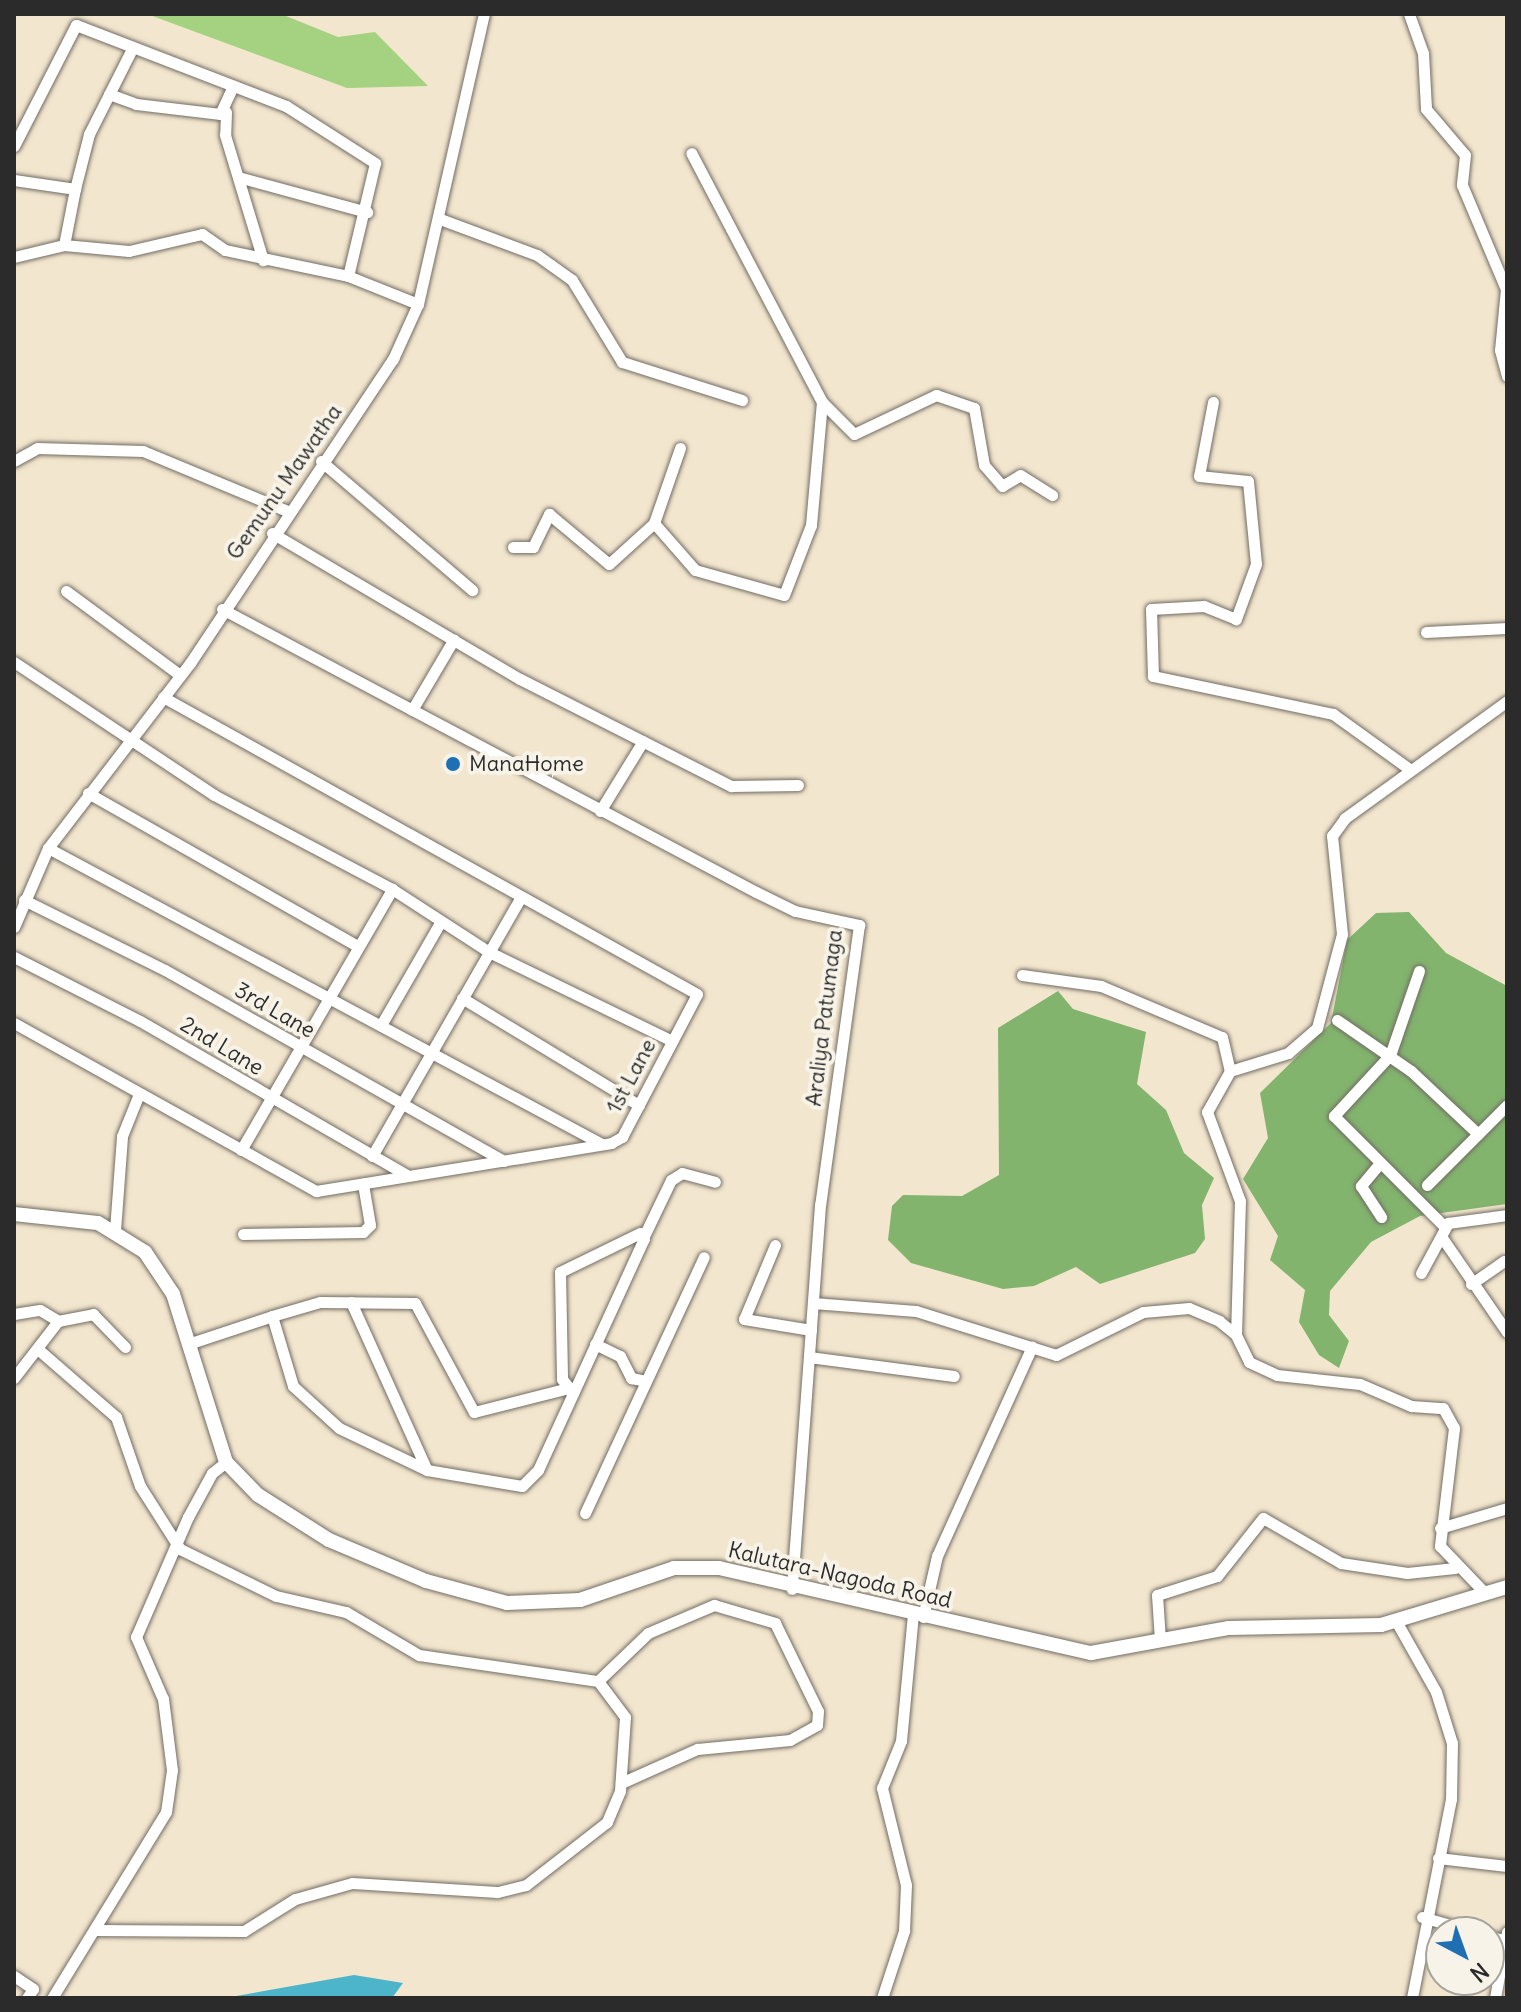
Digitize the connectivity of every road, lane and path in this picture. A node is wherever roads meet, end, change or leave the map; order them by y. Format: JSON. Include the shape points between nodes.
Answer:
{"nodes":[{"id":1,"x":484,"y":14,"type":"edge"},
{"id":2,"x":1409,"y":14,"type":"edge"},
{"id":3,"x":132,"y":49,"type":"junction"},
{"id":4,"x":233,"y":86,"type":"junction"},
{"id":5,"x":109,"y":94,"type":"junction"},
{"id":6,"x":226,"y":112,"type":"junction"},
{"id":7,"x":14,"y":146,"type":"edge"},
{"id":8,"x":691,"y":153,"type":"dead end"},
{"id":9,"x":238,"y":177,"type":"junction"},
{"id":10,"x":14,"y":180,"type":"edge"},
{"id":11,"x":75,"y":189,"type":"junction"},
{"id":12,"x":367,"y":212,"type":"junction"},
{"id":13,"x":440,"y":219,"type":"junction"},
{"id":14,"x":64,"y":245,"type":"junction"},
{"id":15,"x":14,"y":257,"type":"edge"},
{"id":16,"x":263,"y":260,"type":"junction"},
{"id":17,"x":348,"y":276,"type":"junction"},
{"id":18,"x":418,"y":304,"type":"junction"},
{"id":19,"x":1507,"y":376,"type":"edge"},
{"id":20,"x":742,"y":400,"type":"dead end"},
{"id":21,"x":822,"y":402,"type":"junction"},
{"id":22,"x":1213,"y":402,"type":"dead end"},
{"id":23,"x":680,"y":448,"type":"dead end"},
{"id":24,"x":14,"y":461,"type":"edge"},
{"id":25,"x":321,"y":461,"type":"junction"},
{"id":26,"x":1052,"y":495,"type":"dead end"},
{"id":27,"x":287,"y":511,"type":"junction"},
{"id":28,"x":654,"y":523,"type":"junction"},
{"id":29,"x":272,"y":533,"type":"junction"},
{"id":30,"x":513,"y":547,"type":"dead end"},
{"id":31,"x":472,"y":590,"type":"dead end"},
{"id":32,"x":66,"y":591,"type":"dead end"},
{"id":33,"x":222,"y":609,"type":"junction"},
{"id":34,"x":1507,"y":628,"type":"edge"},
{"id":35,"x":1426,"y":632,"type":"dead end"},
{"id":36,"x":454,"y":639,"type":"junction"},
{"id":37,"x":14,"y":662,"type":"edge"},
{"id":38,"x":180,"y":675,"type":"junction"},
{"id":39,"x":163,"y":697,"type":"junction"},
{"id":40,"x":1507,"y":701,"type":"edge"},
{"id":41,"x":412,"y":710,"type":"junction"},
{"id":42,"x":643,"y":741,"type":"junction"},
{"id":43,"x":126,"y":743,"type":"junction"},
{"id":44,"x":1408,"y":768,"type":"junction"},
{"id":45,"x":798,"y":785,"type":"dead end"},
{"id":46,"x":88,"y":793,"type":"junction"},
{"id":47,"x":600,"y":811,"type":"junction"},
{"id":48,"x":48,"y":848,"type":"junction"},
{"id":49,"x":392,"y":889,"type":"junction"},
{"id":50,"x":521,"y":897,"type":"junction"},
{"id":51,"x":24,"y":900,"type":"junction"},
{"id":52,"x":440,"y":923,"type":"junction"},
{"id":53,"x":14,"y":927,"type":"edge"},
{"id":54,"x":357,"y":946,"type":"junction"},
{"id":55,"x":489,"y":952,"type":"junction"},
{"id":56,"x":14,"y":957,"type":"edge"},
{"id":57,"x":1419,"y":971,"type":"dead end"},
{"id":58,"x":1022,"y":975,"type":"dead end"},
{"id":59,"x":327,"y":998,"type":"junction"},
{"id":60,"x":462,"y":998,"type":"junction"},
{"id":61,"x":1337,"y":1020,"type":"dead end"},
{"id":62,"x":14,"y":1023,"type":"edge"},
{"id":63,"x":381,"y":1025,"type":"junction"},
{"id":64,"x":672,"y":1041,"type":"junction"},
{"id":65,"x":299,"y":1047,"type":"junction"},
{"id":66,"x":432,"y":1051,"type":"junction"},
{"id":67,"x":1390,"y":1055,"type":"junction"},
{"id":68,"x":1230,"y":1071,"type":"junction"},
{"id":69,"x":139,"y":1094,"type":"junction"},
{"id":70,"x":269,"y":1097,"type":"junction"},
{"id":71,"x":404,"y":1101,"type":"junction"},
{"id":72,"x":639,"y":1105,"type":"junction"},
{"id":73,"x":1507,"y":1105,"type":"edge"},
{"id":74,"x":1478,"y":1134,"type":"junction"},
{"id":75,"x":602,"y":1144,"type":"junction"},
{"id":76,"x":241,"y":1150,"type":"junction"},
{"id":77,"x":372,"y":1156,"type":"junction"},
{"id":78,"x":504,"y":1161,"type":"junction"},
{"id":79,"x":1380,"y":1163,"type":"junction"},
{"id":80,"x":407,"y":1175,"type":"junction"},
{"id":81,"x":715,"y":1182,"type":"dead end"},
{"id":82,"x":363,"y":1184,"type":"junction"},
{"id":83,"x":1427,"y":1185,"type":"dead end"},
{"id":84,"x":14,"y":1214,"type":"edge"},
{"id":85,"x":1507,"y":1215,"type":"edge"},
{"id":86,"x":1381,"y":1217,"type":"dead end"},
{"id":87,"x":115,"y":1230,"type":"junction"},
{"id":88,"x":1443,"y":1232,"type":"junction"},
{"id":89,"x":243,"y":1234,"type":"dead end"},
{"id":90,"x":644,"y":1236,"type":"junction"},
{"id":91,"x":775,"y":1245,"type":"dead end"},
{"id":92,"x":704,"y":1257,"type":"dead end"},
{"id":93,"x":1504,"y":1261,"type":"dead end"},
{"id":94,"x":1421,"y":1273,"type":"dead end"},
{"id":95,"x":1471,"y":1284,"type":"junction"},
{"id":96,"x":351,"y":1302,"type":"junction"},
{"id":97,"x":813,"y":1303,"type":"junction"},
{"id":98,"x":14,"y":1314,"type":"edge"},
{"id":99,"x":272,"y":1316,"type":"junction"},
{"id":100,"x":58,"y":1321,"type":"junction"},
{"id":101,"x":811,"y":1330,"type":"junction"},
{"id":102,"x":1507,"y":1332,"type":"edge"},
{"id":103,"x":1236,"y":1335,"type":"junction"},
{"id":104,"x":188,"y":1344,"type":"junction"},
{"id":105,"x":595,"y":1344,"type":"junction"},
{"id":106,"x":125,"y":1347,"type":"dead end"},
{"id":107,"x":1032,"y":1347,"type":"junction"},
{"id":108,"x":40,"y":1351,"type":"junction"},
{"id":109,"x":809,"y":1357,"type":"junction"},
{"id":110,"x":954,"y":1376,"type":"dead end"},
{"id":111,"x":14,"y":1378,"type":"edge"},
{"id":112,"x":646,"y":1381,"type":"junction"},
{"id":113,"x":569,"y":1391,"type":"junction"},
{"id":114,"x":226,"y":1462,"type":"junction"},
{"id":115,"x":427,"y":1470,"type":"junction"},
{"id":116,"x":1507,"y":1508,"type":"edge"},
{"id":117,"x":585,"y":1513,"type":"dead end"},
{"id":118,"x":1440,"y":1528,"type":"junction"},
{"id":119,"x":180,"y":1549,"type":"junction"},
{"id":120,"x":1455,"y":1568,"type":"junction"},
{"id":121,"x":1507,"y":1587,"type":"edge"},
{"id":122,"x":792,"y":1589,"type":"junction"},
{"id":123,"x":1483,"y":1591,"type":"junction"},
{"id":124,"x":918,"y":1616,"type":"junction"},
{"id":125,"x":1396,"y":1621,"type":"junction"},
{"id":126,"x":1160,"y":1640,"type":"junction"},
{"id":127,"x":598,"y":1681,"type":"junction"},
{"id":128,"x":621,"y":1783,"type":"junction"},
{"id":129,"x":1438,"y":1858,"type":"junction"},
{"id":130,"x":1507,"y":1866,"type":"edge"},
{"id":131,"x":1422,"y":1917,"type":"junction"},
{"id":132,"x":1425,"y":1918,"type":"edge"},
{"id":133,"x":95,"y":1930,"type":"junction"},
{"id":134,"x":1507,"y":1938,"type":"edge"},
{"id":135,"x":14,"y":1976,"type":"edge"},
{"id":136,"x":27,"y":1998,"type":"edge"},
{"id":137,"x":52,"y":1998,"type":"edge"},
{"id":138,"x":882,"y":1998,"type":"edge"},
{"id":139,"x":1412,"y":1998,"type":"edge"},
{"id":140,"x":1495,"y":1998,"type":"edge"}],
"edges":[{"from":1,"to":13,"type":"street","name":"Gemunu Mawatha"},
{"from":2,"to":19,"type":"street","via":[[1423,53],[1426,109],[1465,155],[1462,185],[1506,289],[1500,350]]},
{"from":3,"to":4,"type":"street"},
{"from":3,"to":5,"type":"street"},
{"from":3,"to":7,"type":"street","via":[[76,25]]},
{"from":4,"to":6,"type":"street"},
{"from":4,"to":12,"type":"street","via":[[338,133],[375,163]]},
{"from":5,"to":6,"type":"street","via":[[136,104]]},
{"from":5,"to":11,"type":"street"},
{"from":6,"to":9,"type":"street","via":[[225,135]]},
{"from":8,"to":21,"type":"street"},
{"from":9,"to":12,"type":"street"},
{"from":9,"to":16,"type":"street"},
{"from":10,"to":11,"type":"street"},
{"from":11,"to":14,"type":"street"},
{"from":12,"to":17,"type":"street"},
{"from":13,"to":18,"type":"street","name":"Gemunu Mawatha"},
{"from":13,"to":20,"type":"street","via":[[537,255],[572,280],[622,362]]},
{"from":14,"to":15,"type":"street"},
{"from":14,"to":16,"type":"street","via":[[129,251],[202,234],[225,250]]},
{"from":16,"to":17,"type":"street"},
{"from":17,"to":18,"type":"street"},
{"from":18,"to":25,"type":"street","name":"Gemunu Mawatha","via":[[393,359]]},
{"from":21,"to":26,"type":"street","via":[[854,434],[936,395],[974,408],[984,465],[1002,486],[1020,475]]},
{"from":21,"to":28,"type":"street","via":[[811,525],[784,595],[695,570]]},
{"from":22,"to":44,"type":"street","via":[[1199,476],[1248,481],[1256,564],[1236,619],[1204,606],[1151,609],[1153,676],[1333,714]]},
{"from":23,"to":28,"type":"street"},
{"from":24,"to":27,"type":"street","via":[[37,448],[143,451]]},
{"from":25,"to":27,"type":"street","name":"Gemunu Mawatha"},
{"from":25,"to":31,"type":"street"},
{"from":27,"to":29,"type":"street","name":"Gemunu Mawatha"},
{"from":28,"to":30,"type":"street","via":[[609,564],[549,514],[533,547]]},
{"from":29,"to":33,"type":"street","name":"Gemunu Mawatha"},
{"from":29,"to":36,"type":"street"},
{"from":32,"to":38,"type":"street"},
{"from":33,"to":38,"type":"street","name":"Gemunu Mawatha"},
{"from":33,"to":41,"type":"street","name":"Araliya Patumaga"},
{"from":34,"to":35,"type":"street"},
{"from":36,"to":41,"type":"street"},
{"from":36,"to":42,"type":"street"},
{"from":37,"to":43,"type":"street"},
{"from":38,"to":39,"type":"street","name":"Gemunu Mawatha"},
{"from":39,"to":43,"type":"street","name":"Gemunu Mawatha"},
{"from":39,"to":50,"type":"street","name":"1st Lane"},
{"from":40,"to":44,"type":"street"},
{"from":41,"to":47,"type":"street","name":"Araliya Patumaga"},
{"from":42,"to":45,"type":"street","via":[[731,786]]},
{"from":42,"to":47,"type":"street"},
{"from":43,"to":46,"type":"street","name":"Gemunu Mawatha"},
{"from":43,"to":49,"type":"street"},
{"from":44,"to":68,"type":"street","via":[[1332,836],[1342,934],[1317,1028],[1288,1053]]},
{"from":46,"to":48,"type":"street","name":"Gemunu Mawatha"},
{"from":46,"to":54,"type":"street"},
{"from":47,"to":97,"type":"street","name":"Araliya Patumaga","via":[[795,911],[859,925]]},
{"from":48,"to":51,"type":"street","name":"Gemunu Mawatha"},
{"from":48,"to":59,"type":"street"},
{"from":49,"to":52,"type":"street"},
{"from":49,"to":54,"type":"street"},
{"from":50,"to":55,"type":"street"},
{"from":50,"to":64,"type":"street","name":"1st Lane","via":[[697,994]]},
{"from":51,"to":53,"type":"street","name":"Gemunu Mawatha"},
{"from":51,"to":65,"type":"street","name":"3rd Lane"},
{"from":52,"to":55,"type":"street"},
{"from":52,"to":63,"type":"street"},
{"from":54,"to":59,"type":"street"},
{"from":55,"to":60,"type":"street"},
{"from":55,"to":64,"type":"street"},
{"from":56,"to":70,"type":"street","name":"2nd Lane"},
{"from":57,"to":67,"type":"street"},
{"from":58,"to":68,"type":"street","via":[[1101,986],[1222,1037]]},
{"from":59,"to":63,"type":"street"},
{"from":59,"to":65,"type":"street"},
{"from":60,"to":66,"type":"street"},
{"from":60,"to":72,"type":"street"},
{"from":61,"to":67,"type":"street"},
{"from":62,"to":69,"type":"street","name":"1st Lane"},
{"from":63,"to":66,"type":"street"},
{"from":64,"to":72,"type":"street","name":"1st Lane"},
{"from":65,"to":70,"type":"street"},
{"from":65,"to":71,"type":"street","name":"3rd Lane"},
{"from":66,"to":71,"type":"street"},
{"from":66,"to":75,"type":"street"},
{"from":67,"to":74,"type":"street"},
{"from":67,"to":79,"type":"street","via":[[1334,1111]]},
{"from":68,"to":103,"type":"street","via":[[1207,1112],[1240,1201]]},
{"from":69,"to":76,"type":"street","name":"1st Lane"},
{"from":69,"to":87,"type":"street","via":[[122,1136]]},
{"from":70,"to":76,"type":"street"},
{"from":70,"to":77,"type":"street","name":"2nd Lane"},
{"from":71,"to":77,"type":"street"},
{"from":71,"to":78,"type":"street","name":"3rd Lane"},
{"from":72,"to":75,"type":"street","name":"1st Lane","via":[[622,1137]]},
{"from":73,"to":74,"type":"street"},
{"from":74,"to":83,"type":"street"},
{"from":75,"to":78,"type":"street","name":"1st Lane"},
{"from":76,"to":82,"type":"street","name":"1st Lane","via":[[316,1191]]},
{"from":77,"to":80,"type":"street","name":"2nd Lane"},
{"from":78,"to":80,"type":"street","name":"1st Lane"},
{"from":79,"to":86,"type":"street","via":[[1361,1186]]},
{"from":79,"to":88,"type":"street"},
{"from":80,"to":82,"type":"street","name":"1st Lane"},
{"from":81,"to":90,"type":"street","via":[[682,1173],[671,1180]]},
{"from":82,"to":89,"type":"street","via":[[370,1225],[363,1232]]},
{"from":84,"to":87,"type":"main road","name":"Kalutara-Nagoda Road"},
{"from":85,"to":88,"type":"street"},
{"from":87,"to":104,"type":"main road","name":"Kalutara-Nagoda Road","via":[[145,1252],[173,1294]]},
{"from":88,"to":94,"type":"street"},
{"from":88,"to":95,"type":"street"},
{"from":90,"to":105,"type":"street"},
{"from":90,"to":113,"type":"street","via":[[634,1233],[560,1272]]},
{"from":91,"to":101,"type":"street","via":[[744,1319]]},
{"from":92,"to":112,"type":"street"},
{"from":93,"to":95,"type":"street"},
{"from":95,"to":102,"type":"street"},
{"from":96,"to":99,"type":"street","via":[[320,1302]]},
{"from":96,"to":113,"type":"street","via":[[415,1303],[474,1412]]},
{"from":96,"to":115,"type":"street"},
{"from":97,"to":101,"type":"street","name":"Araliya Patumaga"},
{"from":97,"to":107,"type":"street","via":[[916,1311]]},
{"from":98,"to":100,"type":"street","via":[[40,1310]]},
{"from":99,"to":104,"type":"street"},
{"from":99,"to":115,"type":"street","via":[[288,1379],[308,1402],[363,1442]]},
{"from":100,"to":106,"type":"street","via":[[93,1314]]},
{"from":100,"to":108,"type":"street"},
{"from":101,"to":109,"type":"street","name":"Araliya Patumaga"},
{"from":103,"to":107,"type":"street","via":[[1176,1307],[1143,1312],[1056,1355]]},
{"from":103,"to":118,"type":"street","via":[[1249,1362],[1277,1375],[1360,1384],[1411,1406],[1448,1411],[1454,1437]]},
{"from":104,"to":114,"type":"main road","name":"Kalutara-Nagoda Road"},
{"from":105,"to":112,"type":"street","via":[[620,1356],[631,1378]]},
{"from":105,"to":113,"type":"street"},
{"from":107,"to":124,"type":"street","via":[[937,1556]]},
{"from":108,"to":111,"type":"street"},
{"from":108,"to":119,"type":"street","via":[[116,1417],[140,1486]]},
{"from":109,"to":110,"type":"street"},
{"from":109,"to":122,"type":"street","name":"Araliya Patumaga"},
{"from":112,"to":117,"type":"street"},
{"from":113,"to":115,"type":"street","via":[[530,1484]]},
{"from":114,"to":119,"type":"street","via":[[212,1473],[188,1517]]},
{"from":114,"to":122,"type":"main road","name":"Kalutara-Nagoda Road","via":[[258,1495],[329,1540],[426,1581],[507,1603],[580,1600],[622,1580],[693,1566]]},
{"from":116,"to":118,"type":"street"},
{"from":118,"to":120,"type":"street","via":[[1443,1557]]},
{"from":119,"to":127,"type":"street","via":[[276,1596],[346,1612],[419,1655]]},
{"from":119,"to":133,"type":"street","via":[[141,1615],[136,1637],[163,1699],[172,1770],[166,1812]]},
{"from":120,"to":123,"type":"street"},
{"from":120,"to":126,"type":"street","via":[[1407,1573],[1341,1563],[1263,1518],[1217,1576],[1157,1595]]},
{"from":121,"to":123,"type":"main road","name":"Kalutara-Nagoda Road"},
{"from":122,"to":124,"type":"main road","name":"Kalutara-Nagoda Road"},
{"from":123,"to":125,"type":"main road","name":"Kalutara-Nagoda Road"},
{"from":124,"to":126,"type":"main road","name":"Kalutara-Nagoda Road","via":[[1064,1652]]},
{"from":124,"to":138,"type":"street","via":[[901,1741],[882,1788],[906,1885],[904,1931]]},
{"from":125,"to":126,"type":"main road","name":"Kalutara-Nagoda Road","via":[[1302,1622]]},
{"from":125,"to":129,"type":"street","via":[[1436,1692],[1452,1743],[1451,1799]]},
{"from":127,"to":128,"type":"street","via":[[625,1717]]},
{"from":127,"to":128,"type":"street","via":[[648,1633],[714,1605],[775,1623],[818,1711],[817,1725],[790,1740],[697,1749]]},
{"from":128,"to":133,"type":"street","via":[[607,1822],[526,1885],[497,1892],[352,1883],[295,1899],[244,1931]]},
{"from":129,"to":130,"type":"street"},
{"from":129,"to":131,"type":"street"},
{"from":131,"to":132,"type":"street"},
{"from":131,"to":139,"type":"street"},
{"from":133,"to":137,"type":"street"},
{"from":134,"to":140,"type":"street"},
{"from":135,"to":136,"type":"street","via":[[33,1989]]}]}
